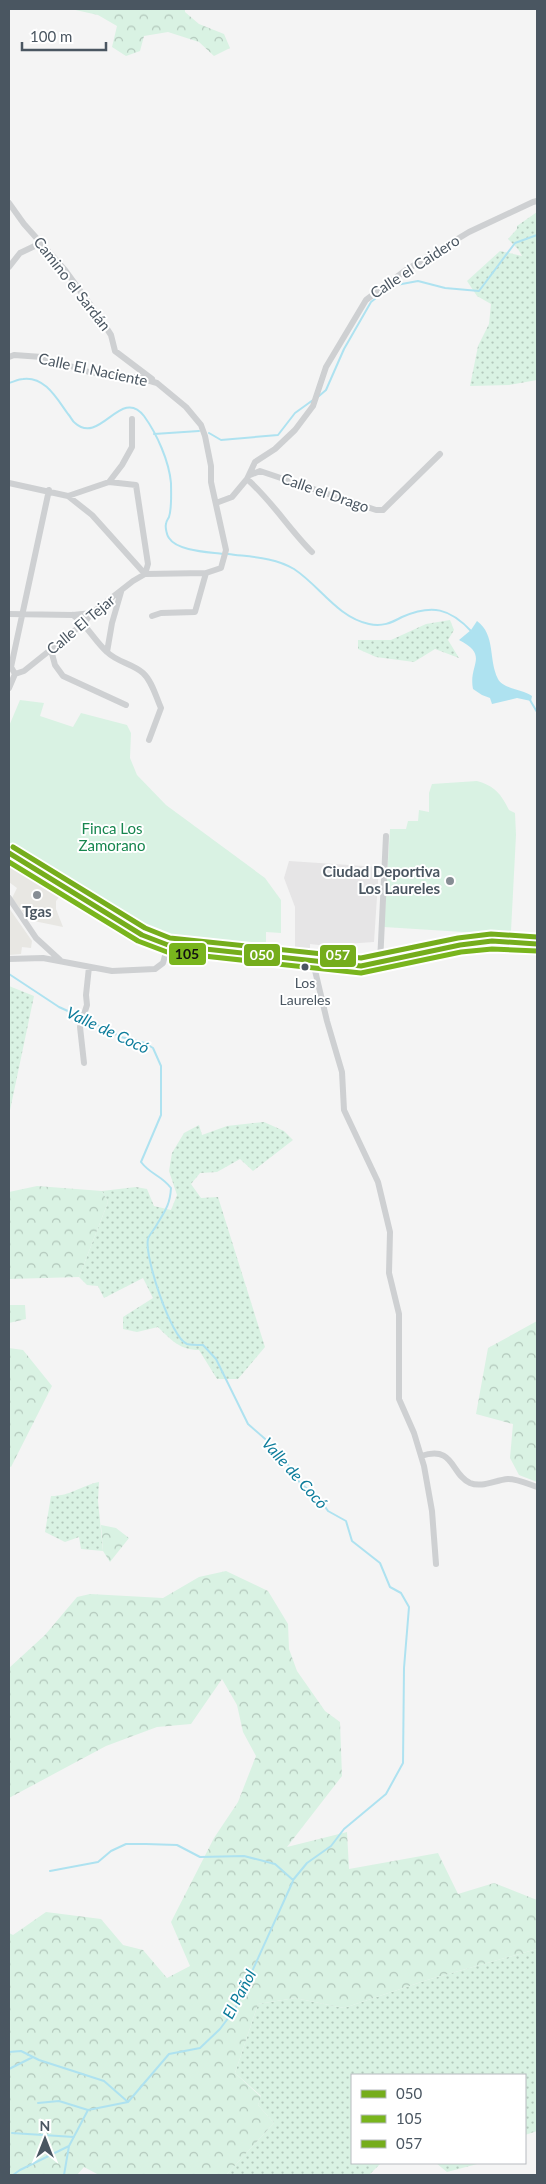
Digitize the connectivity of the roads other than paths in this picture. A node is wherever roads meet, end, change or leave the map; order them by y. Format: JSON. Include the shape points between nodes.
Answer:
{"nodes":[{"id":1,"x":537,"y":201,"type":"edge"},
{"id":2,"x":9,"y":203,"type":"edge"},
{"id":3,"x":41,"y":244,"type":"junction"},
{"id":4,"x":9,"y":267,"type":"edge"},
{"id":5,"x":9,"y":357,"type":"edge"},
{"id":6,"x":157,"y":383,"type":"junction"},
{"id":7,"x":132,"y":419,"type":"dead end"},
{"id":8,"x":440,"y":454,"type":"dead end"},
{"id":9,"x":248,"y":477,"type":"junction"},
{"id":10,"x":9,"y":482,"type":"edge"},
{"id":11,"x":109,"y":482,"type":"junction"},
{"id":12,"x":49,"y":490,"type":"junction"},
{"id":13,"x":68,"y":496,"type":"junction"},
{"id":14,"x":216,"y":503,"type":"junction"},
{"id":15,"x":312,"y":552,"type":"dead end"},
{"id":16,"x":206,"y":573,"type":"junction"},
{"id":17,"x":145,"y":574,"type":"junction"},
{"id":18,"x":121,"y":592,"type":"junction"},
{"id":19,"x":92,"y":613,"type":"junction"},
{"id":20,"x":9,"y":614,"type":"edge"},
{"id":21,"x":22,"y":614,"type":"junction"},
{"id":22,"x":73,"y":615,"type":"junction"},
{"id":23,"x":152,"y":616,"type":"dead end"},
{"id":24,"x":84,"y":623,"type":"junction"},
{"id":25,"x":51,"y":650,"type":"junction"},
{"id":26,"x":107,"y":652,"type":"junction"},
{"id":27,"x":15,"y":674,"type":"junction"},
{"id":28,"x":9,"y":688,"type":"edge"},
{"id":29,"x":126,"y":704,"type":"dead end"},
{"id":30,"x":149,"y":740,"type":"dead end"},
{"id":31,"x":386,"y":836,"type":"dead end"},
{"id":32,"x":9,"y":853,"type":"edge"},
{"id":33,"x":9,"y":898,"type":"edge"},
{"id":34,"x":537,"y":944,"type":"edge"},
{"id":35,"x":168,"y":945,"type":"junction"},
{"id":36,"x":9,"y":959,"type":"edge"},
{"id":37,"x":60,"y":960,"type":"junction"},
{"id":38,"x":313,"y":962,"type":"junction"},
{"id":39,"x":380,"y":963,"type":"junction"},
{"id":40,"x":89,"y":967,"type":"junction"},
{"id":41,"x":84,"y":1063,"type":"dead end"},
{"id":42,"x":421,"y":1456,"type":"junction"},
{"id":43,"x":537,"y":1487,"type":"edge"},
{"id":44,"x":436,"y":1564,"type":"dead end"}],
"edges":[{"from":1,"to":9,"type":"street","name":"Calle el Caidero","via":[[469,232],[406,270],[366,300],[326,367],[313,406],[275,449],[255,462]]},
{"from":2,"to":3,"type":"street","name":"Camino el Sardán"},
{"from":3,"to":4,"type":"street","via":[[20,253]]},
{"from":3,"to":6,"type":"street","name":"Camino el Sardán","via":[[100,318],[116,351]]},
{"from":5,"to":6,"type":"street","name":"Calle El Naciente","via":[[42,357],[89,372]]},
{"from":6,"to":14,"type":"street","name":"Calle El Naciente","via":[[186,407],[201,425]]},
{"from":7,"to":11,"type":"street","via":[[132,447]]},
{"from":8,"to":9,"type":"street","name":"Calle el Drago","via":[[382,510],[260,471]]},
{"from":9,"to":14,"type":"street","name":"Calle el Caidero","via":[[232,498]]},
{"from":9,"to":15,"type":"street"},
{"from":10,"to":12,"type":"street"},
{"from":11,"to":13,"type":"street"},
{"from":11,"to":17,"type":"street","via":[[136,485],[148,564]]},
{"from":12,"to":13,"type":"street"},
{"from":12,"to":21,"type":"street"},
{"from":13,"to":17,"type":"street","via":[[92,515]]},
{"from":14,"to":16,"type":"street","name":"Calle El Naciente","via":[[226,550],[221,568]]},
{"from":16,"to":17,"type":"street"},
{"from":16,"to":23,"type":"street","via":[[195,612]]},
{"from":17,"to":18,"type":"street","name":"Calle El Tejar"},
{"from":18,"to":19,"type":"street","name":"Calle El Tejar"},
{"from":18,"to":26,"type":"street"},
{"from":19,"to":22,"type":"street"},
{"from":19,"to":24,"type":"street","name":"Calle El Tejar"},
{"from":20,"to":21,"type":"street"},
{"from":21,"to":22,"type":"street"},
{"from":21,"to":27,"type":"street","via":[[11,667]]},
{"from":22,"to":24,"type":"street"},
{"from":24,"to":25,"type":"street","name":"Calle El Tejar"},
{"from":24,"to":26,"type":"street"},
{"from":25,"to":27,"type":"street","name":"Calle El Tejar"},
{"from":25,"to":29,"type":"street","via":[[55,665],[63,676]]},
{"from":26,"to":30,"type":"street","via":[[119,662],[143,673],[152,685],[161,708]]},
{"from":27,"to":28,"type":"street"},
{"from":31,"to":39,"type":"street"},
{"from":32,"to":35,"type":"main road","via":[[142,935]]},
{"from":33,"to":37,"type":"street","via":[[36,938]]},
{"from":34,"to":39,"type":"main road","via":[[492,941]]},
{"from":35,"to":38,"type":"main road"},
{"from":35,"to":40,"type":"street","via":[[163,963],[155,969],[112,971]]},
{"from":36,"to":37,"type":"street"},
{"from":37,"to":40,"type":"street"},
{"from":38,"to":39,"type":"main road","via":[[362,966]]},
{"from":38,"to":42,"type":"street","via":[[342,1072],[344,1110],[378,1182],[390,1232],[389,1273],[399,1314],[399,1399]]},
{"from":40,"to":41,"type":"street","via":[[87,1005],[80,1027]]},
{"from":42,"to":43,"type":"street","via":[[441,1454],[468,1482],[478,1485],[514,1479]]},
{"from":42,"to":44,"type":"street","via":[[432,1511]]}]}
